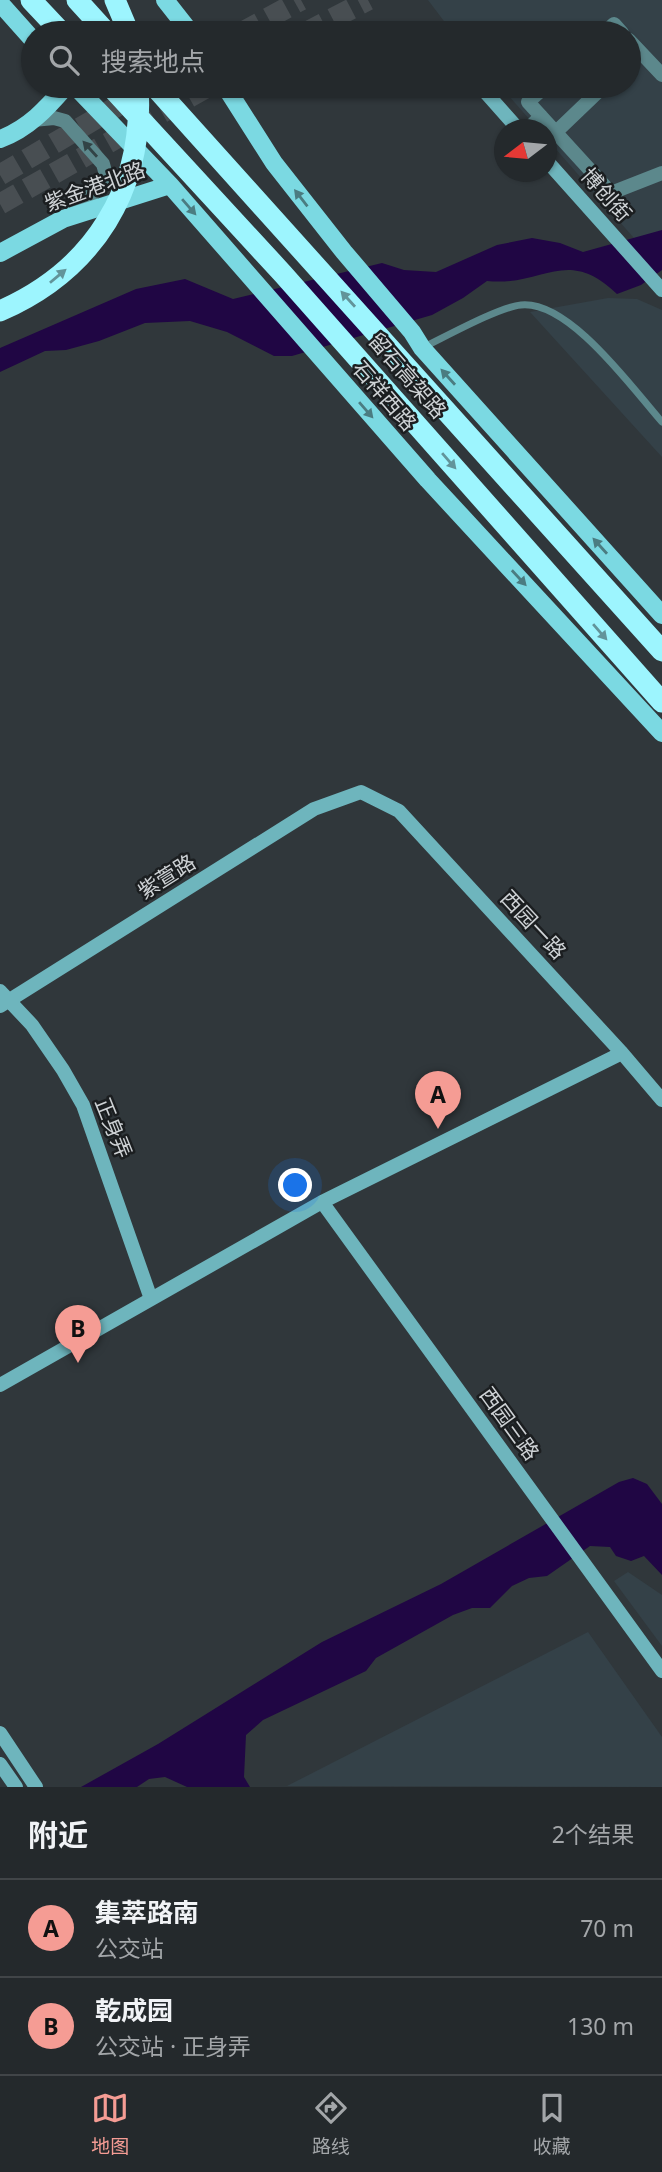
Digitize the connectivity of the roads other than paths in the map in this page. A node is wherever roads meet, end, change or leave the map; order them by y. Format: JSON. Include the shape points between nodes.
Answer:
{"nodes":[{"id":1,"x":31,"y":0,"type":"edge"},
{"id":2,"x":77,"y":0,"type":"edge"},
{"id":3,"x":115,"y":0,"type":"edge"},
{"id":4,"x":165,"y":0,"type":"edge"},
{"id":5,"x":0,"y":3,"type":"edge"},
{"id":6,"x":51,"y":21,"type":"edge"},
{"id":7,"x":96,"y":21,"type":"edge"},
{"id":8,"x":124,"y":21,"type":"edge"},
{"id":9,"x":182,"y":21,"type":"edge"},
{"id":10,"x":21,"y":27,"type":"edge"},
{"id":11,"x":641,"y":62,"type":"edge"},
{"id":12,"x":662,"y":75,"type":"edge"},
{"id":13,"x":55,"y":98,"type":"edge"},
{"id":14,"x":87,"y":98,"type":"edge"},
{"id":15,"x":121,"y":98,"type":"edge"},
{"id":16,"x":139,"y":98,"type":"edge"},
{"id":17,"x":165,"y":98,"type":"edge"},
{"id":18,"x":233,"y":98,"type":"edge"},
{"id":19,"x":491,"y":98,"type":"edge"},
{"id":20,"x":532,"y":98,"type":"edge"},
{"id":21,"x":591,"y":98,"type":"edge"},
{"id":22,"x":541,"y":116,"type":"junction"},
{"id":23,"x":509,"y":119,"type":"edge"},
{"id":24,"x":538,"y":119,"type":"edge"},
{"id":25,"x":544,"y":119,"type":"edge"},
{"id":26,"x":33,"y":120,"type":"junction"},
{"id":27,"x":557,"y":131,"type":"edge"},
{"id":28,"x":557,"y":133,"type":"edge"},
{"id":29,"x":0,"y":139,"type":"edge"},
{"id":30,"x":557,"y":171,"type":"edge"},
{"id":31,"x":662,"y":173,"type":"edge"},
{"id":32,"x":170,"y":185,"type":"junction"},
{"id":33,"x":63,"y":219,"type":"junction"},
{"id":34,"x":0,"y":253,"type":"edge"},
{"id":35,"x":661,"y":289,"type":"edge"},
{"id":36,"x":0,"y":311,"type":"edge"},
{"id":37,"x":422,"y":348,"type":"junction"},
{"id":38,"x":662,"y":422,"type":"edge"},
{"id":39,"x":662,"y":615,"type":"edge"},
{"id":40,"x":662,"y":651,"type":"edge"},
{"id":41,"x":662,"y":702,"type":"edge"},
{"id":42,"x":662,"y":733,"type":"edge"},
{"id":43,"x":361,"y":792,"type":"joint"},
{"id":44,"x":3,"y":999,"type":"edge"},
{"id":45,"x":622,"y":1053,"type":"junction"},
{"id":46,"x":662,"y":1100,"type":"edge"},
{"id":47,"x":322,"y":1202,"type":"junction"},
{"id":48,"x":151,"y":1299,"type":"junction"},
{"id":49,"x":0,"y":1385,"type":"edge"},
{"id":50,"x":662,"y":1671,"type":"edge"},
{"id":51,"x":0,"y":1733,"type":"edge"},
{"id":52,"x":0,"y":1763,"type":"edge"},
{"id":53,"x":34,"y":1783,"type":"edge"},
{"id":54,"x":16,"y":1787,"type":"edge"}],
"edges":[{"from":1,"to":6,"type":"highway"},
{"from":2,"to":7,"type":"highway"},
{"from":3,"to":8,"type":"highway"},
{"from":4,"to":9,"type":"main road"},
{"from":5,"to":10,"type":"main road"},
{"from":11,"to":12,"type":"street"},
{"from":13,"to":26,"type":"main road"},
{"from":14,"to":32,"type":"main road","name":"石祥西路"},
{"from":15,"to":41,"type":"highway","name":"留石高架路","one_way":true,"via":[[284,274]]},
{"from":36,"to":16,"type":"highway","one_way":true,"via":[[58,278],[115,210],[132,163]]},
{"from":40,"to":17,"type":"highway","name":"留石高架路","one_way":true},
{"from":37,"to":18,"type":"main road","one_way":true,"via":[[274,163]]},
{"from":19,"to":23,"type":"street"},
{"from":20,"to":22,"type":"street","via":[[528,102]]},
{"from":21,"to":27,"type":"street"},
{"from":22,"to":24,"type":"street"},
{"from":22,"to":25,"type":"street"},
{"from":26,"to":29,"type":"main road"},
{"from":33,"to":26,"type":"street","one_way":true,"via":[[96,191],[106,175],[103,164],[65,121]]},
{"from":28,"to":31,"type":"street","via":[[611,193]]},
{"from":30,"to":35,"type":"street","name":"博创街"},
{"from":32,"to":33,"type":"main road","name":"紫金港北路"},
{"from":32,"to":42,"type":"main road","name":"石祥西路","one_way":true,"via":[[428,480]]},
{"from":33,"to":34,"type":"main road","name":"紫金港北路"},
{"from":37,"to":38,"type":"lane","via":[[519,304],[539,305],[577,327]]},
{"from":39,"to":37,"type":"main road","one_way":true},
{"from":43,"to":44,"type":"street","name":"紫萱路","via":[[314,809]]},
{"from":43,"to":45,"type":"street","name":"西园一路","via":[[399,811]]},
{"from":44,"to":48,"type":"street","name":"正身弄","via":[[32,1026],[83,1105]]},
{"from":45,"to":46,"type":"street","name":"西园一路"},
{"from":45,"to":47,"type":"street"},
{"from":47,"to":48,"type":"street"},
{"from":47,"to":50,"type":"street","name":"西园三路"},
{"from":48,"to":49,"type":"street"},
{"from":51,"to":53,"type":"street"},
{"from":52,"to":54,"type":"street"}]}
